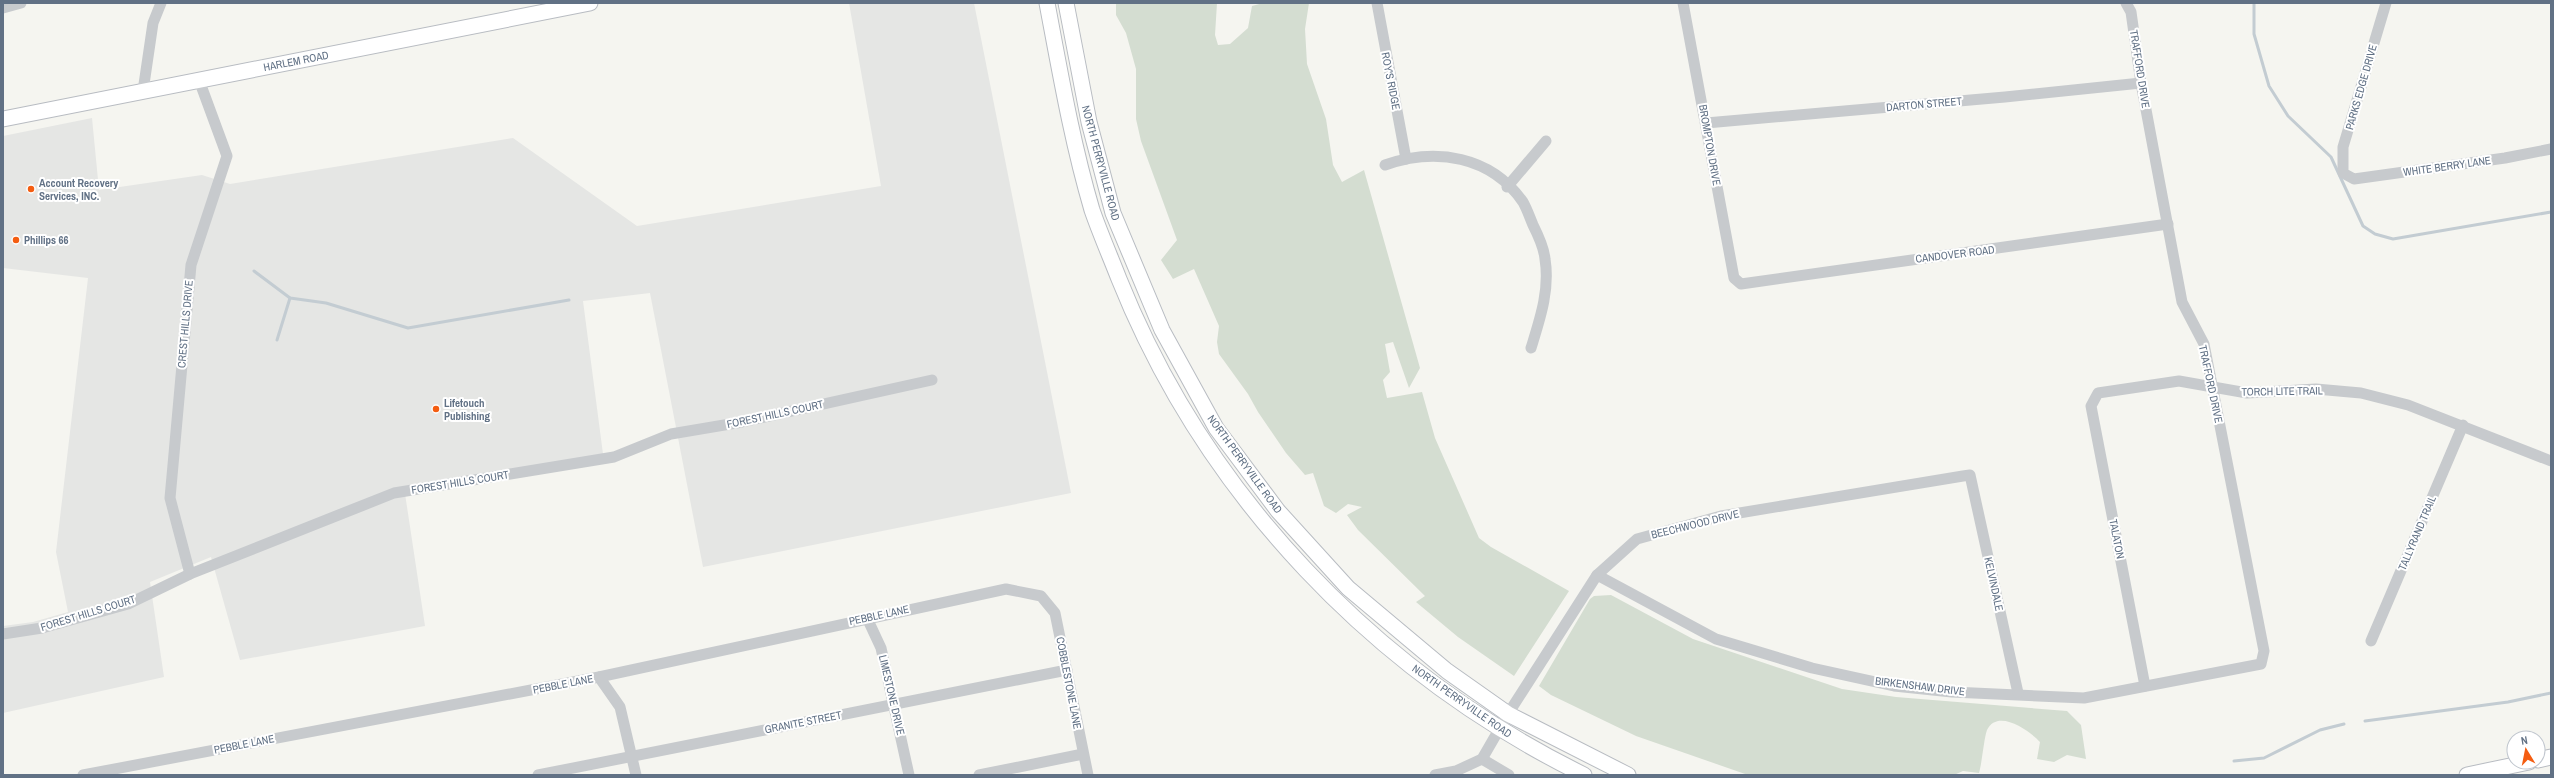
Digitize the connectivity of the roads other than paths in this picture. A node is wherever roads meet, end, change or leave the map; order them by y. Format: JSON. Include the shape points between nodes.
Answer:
{"nodes":[{"id":1,"x":21,"y":3,"type":"edge"},
{"id":2,"x":161,"y":3,"type":"edge"},
{"id":3,"x":590,"y":3,"type":"edge"},
{"id":4,"x":1047,"y":3,"type":"edge"},
{"id":5,"x":1066,"y":3,"type":"edge"},
{"id":6,"x":1377,"y":3,"type":"edge"},
{"id":7,"x":1683,"y":3,"type":"edge"},
{"id":8,"x":2386,"y":3,"type":"edge"},
{"id":9,"x":3,"y":8,"type":"edge"},
{"id":10,"x":2128,"y":8,"type":"edge"},
{"id":11,"x":199,"y":80,"type":"junction"},
{"id":12,"x":2141,"y":83,"type":"junction"},
{"id":13,"x":143,"y":91,"type":"junction"},
{"id":14,"x":3,"y":120,"type":"edge"},
{"id":15,"x":1706,"y":123,"type":"junction"},
{"id":16,"x":1546,"y":141,"type":"dead end"},
{"id":17,"x":2551,"y":149,"type":"edge"},
{"id":18,"x":1406,"y":159,"type":"junction"},
{"id":19,"x":1385,"y":165,"type":"dead end"},
{"id":20,"x":2343,"y":173,"type":"joint"},
{"id":21,"x":1507,"y":186,"type":"junction"},
{"id":22,"x":2168,"y":224,"type":"junction"},
{"id":23,"x":1741,"y":284,"type":"joint"},
{"id":24,"x":1531,"y":348,"type":"dead end"},
{"id":25,"x":932,"y":380,"type":"dead end"},
{"id":26,"x":2213,"y":388,"type":"junction"},
{"id":27,"x":2098,"y":393,"type":"joint"},
{"id":28,"x":2463,"y":426,"type":"junction"},
{"id":29,"x":2551,"y":461,"type":"edge"},
{"id":30,"x":1970,"y":475,"type":"joint"},
{"id":31,"x":190,"y":574,"type":"junction"},
{"id":32,"x":1597,"y":575,"type":"junction"},
{"id":33,"x":1041,"y":596,"type":"joint"},
{"id":34,"x":867,"y":618,"type":"junction"},
{"id":35,"x":3,"y":634,"type":"edge"},
{"id":36,"x":2371,"y":641,"type":"dead end"},
{"id":37,"x":2262,"y":664,"type":"joint"},
{"id":38,"x":1067,"y":670,"type":"junction"},
{"id":39,"x":599,"y":677,"type":"junction"},
{"id":40,"x":2144,"y":686,"type":"junction"},
{"id":41,"x":2018,"y":693,"type":"junction"},
{"id":42,"x":895,"y":704,"type":"junction"},
{"id":43,"x":1508,"y":714,"type":"junction"},
{"id":44,"x":1499,"y":729,"type":"junction"},
{"id":45,"x":1084,"y":754,"type":"junction"},
{"id":46,"x":632,"y":756,"type":"junction"},
{"id":47,"x":1482,"y":759,"type":"junction"},
{"id":48,"x":2506,"y":767,"type":"edge"},
{"id":49,"x":999,"y":773,"type":"edge"},
{"id":50,"x":550,"y":774,"type":"edge"},
{"id":51,"x":83,"y":775,"type":"edge"},
{"id":52,"x":538,"y":775,"type":"edge"},
{"id":53,"x":636,"y":775,"type":"edge"},
{"id":54,"x":909,"y":775,"type":"edge"},
{"id":55,"x":978,"y":775,"type":"edge"},
{"id":56,"x":1088,"y":775,"type":"edge"},
{"id":57,"x":1435,"y":775,"type":"edge"},
{"id":58,"x":1510,"y":775,"type":"edge"},
{"id":59,"x":1584,"y":775,"type":"edge"},
{"id":60,"x":1628,"y":775,"type":"edge"},
{"id":61,"x":2467,"y":775,"type":"edge"}],
"edges":[{"from":1,"to":9,"type":"street"},
{"from":2,"to":13,"type":"street","via":[[153,23]]},
{"from":3,"to":11,"type":"main road","name":"HARLEM ROAD"},
{"from":4,"to":44,"type":"main road","name":"NORTH PERRYVILLE ROAD","via":[[1072,130],[1093,212],[1134,318],[1190,421],[1245,500],[1289,554],[1322,588],[1386,646]]},
{"from":5,"to":43,"type":"main road","name":"NORTH PERRYVILLE ROAD","via":[[1088,122],[1113,213],[1162,330],[1216,428],[1278,511],[1348,588],[1447,671]]},
{"from":6,"to":18,"type":"street","name":"ROY'S RIDGE"},
{"from":7,"to":15,"type":"street","name":"BROMPTON DRIVE"},
{"from":8,"to":20,"type":"street","name":"PARKS EDGE DRIVE","via":[[2343,148]]},
{"from":10,"to":12,"type":"street","name":"TRAFFORD DRIVE"},
{"from":11,"to":13,"type":"main road","name":"HARLEM ROAD"},
{"from":11,"to":31,"type":"street","name":"CREST HILLS DRIVE","via":[[227,156],[190,265],[170,498]]},
{"from":12,"to":15,"type":"street","name":"DARTON STREET","via":[[2005,98]]},
{"from":12,"to":22,"type":"street","name":"TRAFFORD DRIVE"},
{"from":13,"to":14,"type":"main road","name":"HARLEM ROAD"},
{"from":15,"to":23,"type":"street","name":"BROMPTON DRIVE","via":[[1734,278]]},
{"from":16,"to":21,"type":"street"},
{"from":17,"to":20,"type":"street","name":"WHITE BERRY LANE","via":[[2354,179]]},
{"from":18,"to":19,"type":"street"},
{"from":18,"to":21,"type":"street","via":[[1441,156],[1468,160],[1490,170]]},
{"from":21,"to":24,"type":"street","via":[[1523,202],[1545,258],[1544,303]]},
{"from":22,"to":23,"type":"street","name":"CANDOVER ROAD"},
{"from":22,"to":26,"type":"street","name":"TRAFFORD DRIVE","via":[[2182,302],[2204,344]]},
{"from":25,"to":31,"type":"street","name":"FOREST HILLS COURT","via":[[742,422],[671,434],[614,457],[394,493]]},
{"from":26,"to":27,"type":"street","name":"TORCH LITE TRAIL","via":[[2179,381]]},
{"from":26,"to":28,"type":"street","name":"TORCH LITE TRAIL","via":[[2247,393],[2316,389],[2361,393],[2408,405]]},
{"from":26,"to":37,"type":"street","name":"TRAFFORD DRIVE","via":[[2264,651]]},
{"from":27,"to":40,"type":"street","name":"TALATON","via":[[2091,406]]},
{"from":28,"to":29,"type":"street","name":"TORCH LITE TRAIL"},
{"from":28,"to":36,"type":"street","name":"TALLYRAND TRAIL"},
{"from":30,"to":32,"type":"street","name":"BEECHWOOD DRIVE","via":[[1845,494],[1706,520],[1637,539]]},
{"from":30,"to":41,"type":"street","name":"KELVINDALE"},
{"from":31,"to":35,"type":"street","name":"FOREST HILLS COURT","via":[[128,604],[42,628]]},
{"from":32,"to":41,"type":"street","name":"BIRKENSHAW DRIVE","via":[[1716,639],[1812,668],[1894,686],[1952,692]]},
{"from":32,"to":43,"type":"street","name":"BEECHWOOD DRIVE"},
{"from":33,"to":34,"type":"street","name":"PEBBLE LANE","via":[[1006,589]]},
{"from":33,"to":38,"type":"street","name":"COBBLESTONE LANE","via":[[1055,613]]},
{"from":34,"to":39,"type":"street","name":"PEBBLE LANE"},
{"from":34,"to":42,"type":"street","name":"LIMESTONE DRIVE","via":[[881,648]]},
{"from":37,"to":40,"type":"street","name":"BIRKENSHAW DRIVE"},
{"from":38,"to":42,"type":"street","name":"GRANITE STREET"},
{"from":38,"to":45,"type":"street","name":"COBBLESTONE LANE"},
{"from":39,"to":46,"type":"street","via":[[620,707]]},
{"from":39,"to":51,"type":"street","name":"PEBBLE LANE"},
{"from":40,"to":41,"type":"street","name":"BIRKENSHAW DRIVE","via":[[2084,698]]},
{"from":42,"to":46,"type":"street","name":"GRANITE STREET"},
{"from":42,"to":54,"type":"street","name":"LIMESTONE DRIVE"},
{"from":43,"to":44,"type":"street","name":"BEECHWOOD DRIVE"},
{"from":43,"to":60,"type":"main road","name":"NORTH PERRYVILLE ROAD"},
{"from":44,"to":47,"type":"street","name":"BEECHWOOD DRIVE"},
{"from":44,"to":59,"type":"main road","name":"NORTH PERRYVILLE ROAD"},
{"from":45,"to":49,"type":"street"},
{"from":45,"to":56,"type":"street","name":"COBBLESTONE LANE"},
{"from":46,"to":50,"type":"street","name":"GRANITE STREET"},
{"from":46,"to":53,"type":"street"},
{"from":47,"to":57,"type":"street","via":[[1456,771]]},
{"from":47,"to":58,"type":"street"},
{"from":48,"to":61,"type":"main road"},
{"from":49,"to":55,"type":"street"},
{"from":50,"to":52,"type":"street","name":"GRANITE STREET"}]}
